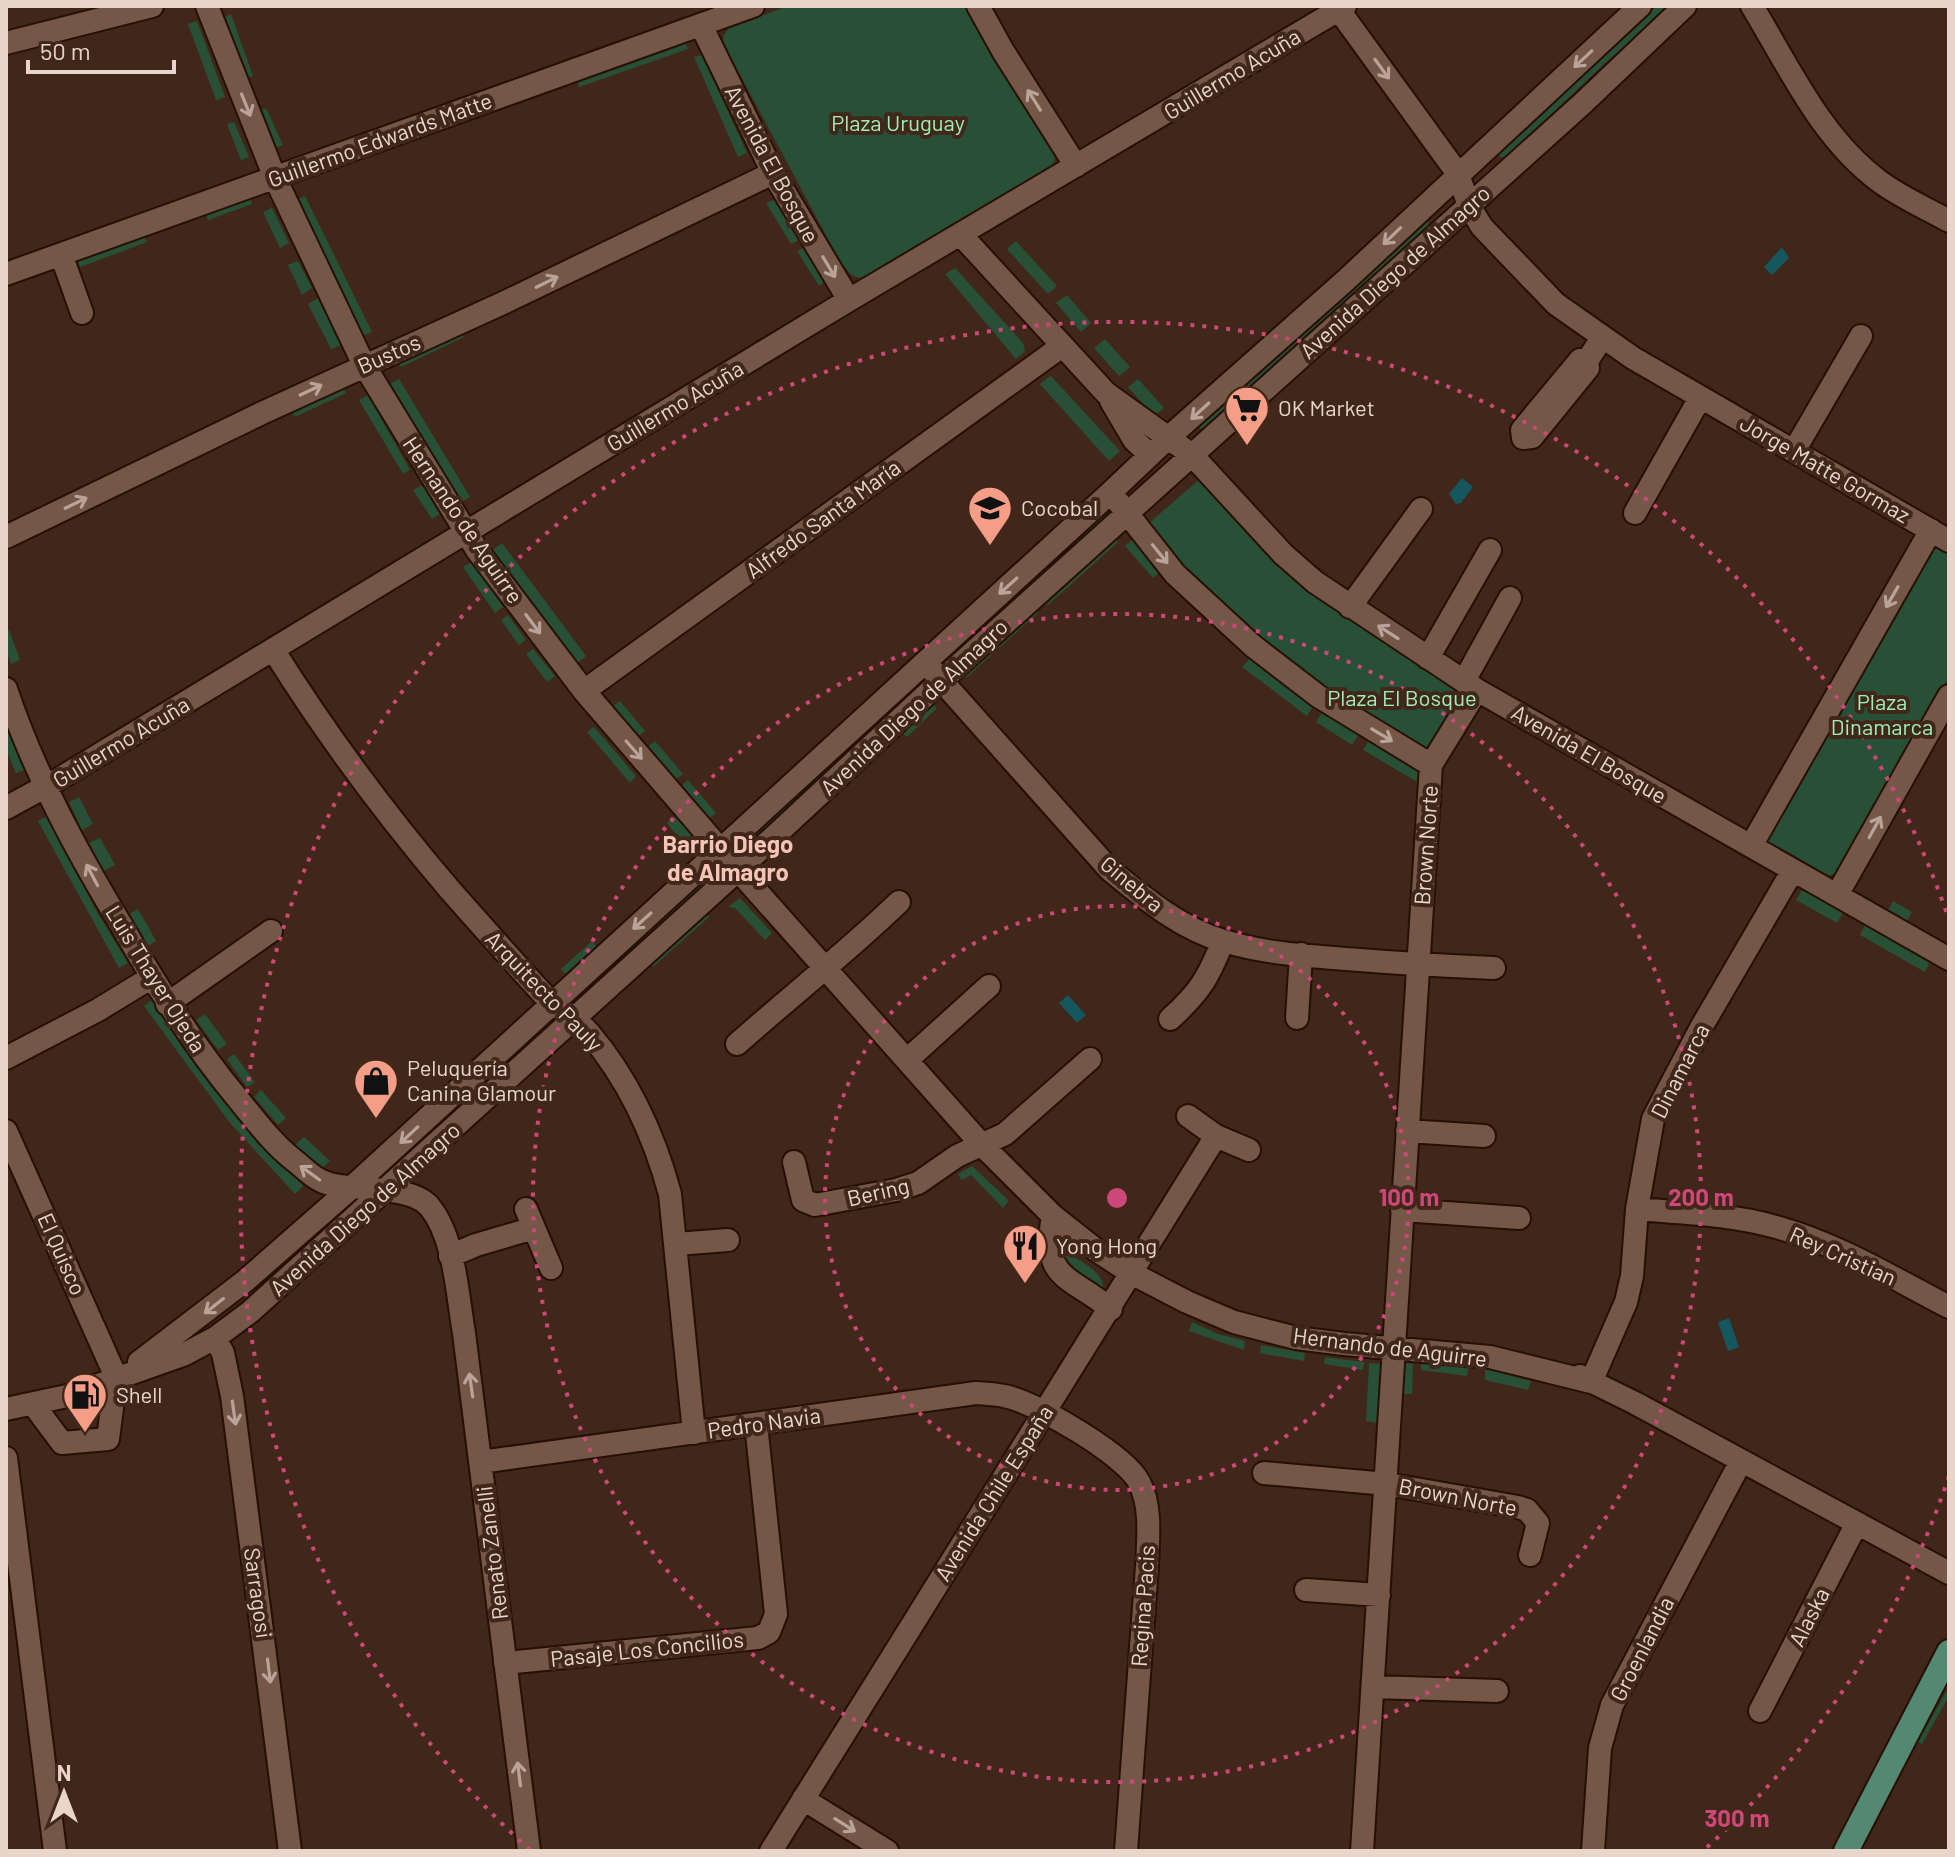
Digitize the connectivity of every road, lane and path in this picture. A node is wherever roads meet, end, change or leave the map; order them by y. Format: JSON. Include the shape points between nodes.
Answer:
{"nodes":[{"id":1,"x":152,"y":6,"type":"edge"},
{"id":2,"x":207,"y":6,"type":"edge"},
{"id":3,"x":753,"y":6,"type":"edge"},
{"id":4,"x":978,"y":6,"type":"edge"},
{"id":5,"x":1640,"y":6,"type":"edge"},
{"id":6,"x":1685,"y":6,"type":"edge"},
{"id":7,"x":1752,"y":6,"type":"edge"},
{"id":8,"x":1340,"y":7,"type":"edge"},
{"id":9,"x":701,"y":25,"type":"junction"},
{"id":10,"x":6,"y":43,"type":"edge"},
{"id":11,"x":1076,"y":166,"type":"junction"},
{"id":12,"x":773,"y":173,"type":"junction"},
{"id":13,"x":1458,"y":174,"type":"junction"},
{"id":14,"x":275,"y":178,"type":"junction"},
{"id":15,"x":1469,"y":206,"type":"junction"},
{"id":16,"x":1949,"y":221,"type":"edge"},
{"id":17,"x":961,"y":235,"type":"junction"},
{"id":18,"x":61,"y":254,"type":"junction"},
{"id":19,"x":6,"y":274,"type":"edge"},
{"id":20,"x":849,"y":300,"type":"junction"},
{"id":21,"x":82,"y":313,"type":"dead end"},
{"id":22,"x":1861,"y":336,"type":"dead end"},
{"id":23,"x":1602,"y":338,"type":"junction"},
{"id":24,"x":1062,"y":346,"type":"junction"},
{"id":25,"x":1587,"y":361,"type":"dead end"},
{"id":26,"x":364,"y":365,"type":"junction"},
{"id":27,"x":1106,"y":393,"type":"junction"},
{"id":28,"x":1700,"y":398,"type":"junction"},
{"id":29,"x":1169,"y":437,"type":"junction"},
{"id":30,"x":1794,"y":451,"type":"junction"},
{"id":31,"x":1150,"y":455,"type":"junction"},
{"id":32,"x":1192,"y":455,"type":"junction"},
{"id":33,"x":1110,"y":493,"type":"junction"},
{"id":34,"x":1421,"y":509,"type":"dead end"},
{"id":35,"x":1127,"y":513,"type":"junction"},
{"id":36,"x":1635,"y":513,"type":"dead end"},
{"id":37,"x":466,"y":532,"type":"junction"},
{"id":38,"x":1940,"y":535,"type":"edge"},
{"id":39,"x":6,"y":537,"type":"edge"},
{"id":40,"x":1490,"y":550,"type":"dead end"},
{"id":41,"x":1510,"y":598,"type":"dead end"},
{"id":42,"x":1350,"y":607,"type":"junction"},
{"id":43,"x":274,"y":651,"type":"junction"},
{"id":44,"x":1428,"y":658,"type":"junction"},
{"id":45,"x":925,"y":661,"type":"junction"},
{"id":46,"x":941,"y":681,"type":"junction"},
{"id":47,"x":1470,"y":685,"type":"junction"},
{"id":48,"x":6,"y":689,"type":"edge"},
{"id":49,"x":584,"y":691,"type":"junction"},
{"id":50,"x":1949,"y":696,"type":"edge"},
{"id":51,"x":1431,"y":765,"type":"junction"},
{"id":52,"x":45,"y":787,"type":"junction"},
{"id":53,"x":6,"y":808,"type":"edge"},
{"id":54,"x":1751,"y":846,"type":"junction"},
{"id":55,"x":720,"y":849,"type":"junction"},
{"id":56,"x":738,"y":870,"type":"junction"},
{"id":57,"x":1793,"y":870,"type":"junction"},
{"id":58,"x":1837,"y":895,"type":"junction"},
{"id":59,"x":899,"y":902,"type":"dead end"},
{"id":60,"x":271,"y":931,"type":"dead end"},
{"id":61,"x":1223,"y":941,"type":"junction"},
{"id":62,"x":1301,"y":954,"type":"junction"},
{"id":63,"x":1949,"y":959,"type":"edge"},
{"id":64,"x":1419,"y":965,"type":"junction"},
{"id":65,"x":825,"y":967,"type":"junction"},
{"id":66,"x":1494,"y":968,"type":"dead end"},
{"id":67,"x":152,"y":977,"type":"junction"},
{"id":68,"x":989,"y":986,"type":"dead end"},
{"id":69,"x":552,"y":1003,"type":"junction"},
{"id":70,"x":167,"y":1004,"type":"junction"},
{"id":71,"x":574,"y":1018,"type":"junction"},
{"id":72,"x":1297,"y":1018,"type":"dead end"},
{"id":73,"x":1170,"y":1019,"type":"dead end"},
{"id":74,"x":737,"y":1044,"type":"dead end"},
{"id":75,"x":6,"y":1058,"type":"edge"},
{"id":76,"x":1090,"y":1059,"type":"dead end"},
{"id":77,"x":907,"y":1060,"type":"junction"},
{"id":78,"x":1188,"y":1116,"type":"dead end"},
{"id":79,"x":6,"y":1131,"type":"edge"},
{"id":80,"x":1407,"y":1131,"type":"junction"},
{"id":81,"x":1216,"y":1136,"type":"junction"},
{"id":82,"x":1484,"y":1136,"type":"dead end"},
{"id":83,"x":982,"y":1145,"type":"junction"},
{"id":84,"x":1249,"y":1150,"type":"dead end"},
{"id":85,"x":421,"y":1159,"type":"junction"},
{"id":86,"x":794,"y":1162,"type":"dead end"},
{"id":87,"x":351,"y":1188,"type":"junction"},
{"id":88,"x":384,"y":1191,"type":"junction"},
{"id":89,"x":424,"y":1201,"type":"junction"},
{"id":90,"x":1637,"y":1209,"type":"junction"},
{"id":91,"x":1402,"y":1210,"type":"junction"},
{"id":92,"x":1053,"y":1216,"type":"junction"},
{"id":93,"x":1519,"y":1218,"type":"dead end"},
{"id":94,"x":728,"y":1240,"type":"dead end"},
{"id":95,"x":676,"y":1244,"type":"junction"},
{"id":96,"x":450,"y":1256,"type":"junction"},
{"id":97,"x":551,"y":1268,"type":"dead end"},
{"id":98,"x":1141,"y":1277,"type":"junction"},
{"id":99,"x":1949,"y":1307,"type":"edge"},
{"id":100,"x":1111,"y":1309,"type":"junction"},
{"id":101,"x":215,"y":1338,"type":"junction"},
{"id":102,"x":1393,"y":1344,"type":"junction"},
{"id":103,"x":119,"y":1376,"type":"junction"},
{"id":104,"x":1591,"y":1382,"type":"junction"},
{"id":105,"x":33,"y":1404,"type":"junction"},
{"id":106,"x":6,"y":1409,"type":"edge"},
{"id":107,"x":1044,"y":1411,"type":"junction"},
{"id":108,"x":756,"y":1424,"type":"junction"},
{"id":109,"x":694,"y":1433,"type":"junction"},
{"id":110,"x":6,"y":1458,"type":"edge"},
{"id":111,"x":1741,"y":1461,"type":"junction"},
{"id":112,"x":481,"y":1462,"type":"junction"},
{"id":113,"x":1264,"y":1473,"type":"dead end"},
{"id":114,"x":1387,"y":1484,"type":"junction"},
{"id":115,"x":1857,"y":1523,"type":"junction"},
{"id":116,"x":1530,"y":1555,"type":"dead end"},
{"id":117,"x":1949,"y":1573,"type":"edge"},
{"id":118,"x":1306,"y":1590,"type":"dead end"},
{"id":119,"x":1379,"y":1595,"type":"junction"},
{"id":120,"x":1949,"y":1652,"type":"edge"},
{"id":121,"x":505,"y":1663,"type":"junction"},
{"id":122,"x":1374,"y":1687,"type":"junction"},
{"id":123,"x":1497,"y":1691,"type":"dead end"},
{"id":124,"x":1760,"y":1711,"type":"dead end"},
{"id":125,"x":803,"y":1799,"type":"junction"},
{"id":126,"x":55,"y":1851,"type":"edge"},
{"id":127,"x":290,"y":1851,"type":"edge"},
{"id":128,"x":529,"y":1851,"type":"edge"},
{"id":129,"x":771,"y":1851,"type":"edge"},
{"id":130,"x":887,"y":1851,"type":"edge"},
{"id":131,"x":1126,"y":1851,"type":"edge"},
{"id":132,"x":1362,"y":1851,"type":"edge"},
{"id":133,"x":1593,"y":1851,"type":"edge"},
{"id":134,"x":1846,"y":1851,"type":"edge"}],
"edges":[{"from":1,"to":10,"type":"street"},
{"from":2,"to":14,"type":"street","name":"Hernando de Aguirre","one_way":true},
{"from":3,"to":9,"type":"street","name":"Guillermo Edwards Matte"},
{"from":11,"to":4,"type":"street","one_way":true},
{"from":5,"to":13,"type":"street","name":"Avenida Diego de Almagro","one_way":true},
{"from":6,"to":15,"type":"street","name":"Avenida Diego de Almagro"},
{"from":7,"to":16,"type":"street","via":[[1827,130],[1880,182]]},
{"from":8,"to":11,"type":"street","name":"Guillermo Acuña"},
{"from":8,"to":13,"type":"street","name":"Jorge Matte Gormaz","one_way":true},
{"from":9,"to":12,"type":"street","name":"Avenida El Bosque"},
{"from":9,"to":14,"type":"street","name":"Guillermo Edwards Matte"},
{"from":11,"to":17,"type":"street","name":"Guillermo Acuña"},
{"from":12,"to":20,"type":"street","name":"Avenida El Bosque","one_way":true},
{"from":26,"to":12,"type":"street","name":"Bustos","one_way":true},
{"from":13,"to":15,"type":"street","name":"Jorge Matte Gormaz"},
{"from":13,"to":29,"type":"street","name":"Avenida Diego de Almagro","one_way":true},
{"from":14,"to":18,"type":"street","name":"Guillermo Edwards Matte"},
{"from":14,"to":26,"type":"street","name":"Hernando de Aguirre"},
{"from":15,"to":23,"type":"street","name":"Jorge Matte Gormaz","via":[[1482,227],[1556,304]]},
{"from":15,"to":32,"type":"street","name":"Avenida Diego de Almagro"},
{"from":17,"to":20,"type":"street","name":"Guillermo Acuña"},
{"from":17,"to":24,"type":"street","name":"Avenida El Bosque"},
{"from":18,"to":19,"type":"street","name":"Guillermo Edwards Matte"},
{"from":18,"to":21,"type":"street"},
{"from":20,"to":37,"type":"street","name":"Guillermo Acuña"},
{"from":22,"to":30,"type":"street"},
{"from":23,"to":25,"type":"street"},
{"from":23,"to":28,"type":"street","name":"Jorge Matte Gormaz"},
{"from":24,"to":27,"type":"street","name":"Avenida El Bosque"},
{"from":24,"to":49,"type":"street","name":"Alfredo Santa María"},
{"from":26,"to":37,"type":"street","name":"Hernando de Aguirre"},
{"from":39,"to":26,"type":"street","name":"Bustos","one_way":true},
{"from":27,"to":29,"type":"street","name":"Avenida El Bosque"},
{"from":27,"to":31,"type":"street","name":"Avenida El Bosque","via":[[1134,440]]},
{"from":28,"to":30,"type":"street","name":"Jorge Matte Gormaz"},
{"from":28,"to":36,"type":"street"},
{"from":29,"to":31,"type":"street","name":"Avenida Diego de Almagro"},
{"from":29,"to":32,"type":"street","name":"Avenida El Bosque"},
{"from":30,"to":38,"type":"street","name":"Jorge Matte Gormaz"},
{"from":31,"to":33,"type":"street","name":"Avenida Diego de Almagro"},
{"from":32,"to":35,"type":"street","name":"Avenida Diego de Almagro"},
{"from":32,"to":42,"type":"street","name":"Avenida El Bosque","via":[[1283,554]]},
{"from":33,"to":35,"type":"street"},
{"from":33,"to":45,"type":"street","name":"Avenida Diego de Almagro","one_way":true},
{"from":34,"to":42,"type":"street"},
{"from":35,"to":46,"type":"street","name":"Avenida Diego de Almagro"},
{"from":35,"to":51,"type":"street","one_way":true,"via":[[1175,574],[1253,646],[1318,696]]},
{"from":37,"to":43,"type":"street","name":"Guillermo Acuña"},
{"from":37,"to":49,"type":"street","name":"Hernando de Aguirre","one_way":true},
{"from":38,"to":54,"type":"street","one_way":true},
{"from":40,"to":44,"type":"street"},
{"from":41,"to":47,"type":"street","name":"Brown Norte"},
{"from":44,"to":42,"type":"street","name":"Avenida El Bosque","one_way":true},
{"from":43,"to":52,"type":"street","name":"Guillermo Acuña"},
{"from":43,"to":69,"type":"street","name":"Arquitecto Pauly","via":[[352,766],[439,876]]},
{"from":44,"to":47,"type":"street","name":"Avenida El Bosque"},
{"from":45,"to":46,"type":"street","name":"Ginebra"},
{"from":45,"to":55,"type":"street","name":"Avenida Diego de Almagro"},
{"from":46,"to":56,"type":"street","name":"Avenida Diego de Almagro"},
{"from":46,"to":61,"type":"street","name":"Ginebra","via":[[1110,870],[1176,920]]},
{"from":47,"to":51,"type":"street","name":"Brown Norte"},
{"from":47,"to":54,"type":"street","name":"Avenida El Bosque"},
{"from":48,"to":52,"type":"street","name":"Luis Thayer Ojeda"},
{"from":49,"to":55,"type":"street","name":"Hernando de Aguirre","one_way":true},
{"from":58,"to":50,"type":"street","one_way":true},
{"from":51,"to":64,"type":"street","name":"Brown Norte"},
{"from":52,"to":53,"type":"street","name":"Guillermo Acuña"},
{"from":67,"to":52,"type":"street","name":"Luis Thayer Ojeda","one_way":true},
{"from":54,"to":57,"type":"street","name":"Avenida El Bosque"},
{"from":55,"to":56,"type":"street","name":"Hernando de Aguirre"},
{"from":55,"to":69,"type":"street","name":"Avenida Diego de Almagro","one_way":true},
{"from":56,"to":65,"type":"street","name":"Hernando de Aguirre"},
{"from":56,"to":71,"type":"street","name":"Avenida Diego de Almagro"},
{"from":57,"to":58,"type":"street","name":"Avenida El Bosque"},
{"from":57,"to":90,"type":"street","name":"Dinamarca","via":[[1653,1119]]},
{"from":58,"to":63,"type":"street","name":"Avenida El Bosque"},
{"from":59,"to":65,"type":"street"},
{"from":60,"to":70,"type":"street"},
{"from":61,"to":62,"type":"street","name":"Ginebra"},
{"from":61,"to":73,"type":"street","via":[[1208,977]]},
{"from":62,"to":64,"type":"street","name":"Ginebra"},
{"from":62,"to":72,"type":"street"},
{"from":64,"to":66,"type":"street"},
{"from":64,"to":80,"type":"street","name":"Brown Norte"},
{"from":65,"to":74,"type":"street"},
{"from":65,"to":77,"type":"street","name":"Hernando de Aguirre"},
{"from":67,"to":70,"type":"street","name":"Luis Thayer Ojeda"},
{"from":67,"to":75,"type":"street"},
{"from":68,"to":77,"type":"street"},
{"from":69,"to":71,"type":"street","name":"Arquitecto Pauly"},
{"from":69,"to":87,"type":"street","name":"Avenida Diego de Almagro","one_way":true},
{"from":87,"to":70,"type":"street","name":"Luis Thayer Ojeda","one_way":true,"via":[[316,1179],[287,1155],[226,1085]]},
{"from":71,"to":85,"type":"street","name":"Avenida Diego de Almagro"},
{"from":71,"to":95,"type":"street","name":"Arquitecto Pauly","via":[[620,1075],[645,1119],[670,1194]]},
{"from":76,"to":83,"type":"street","via":[[1005,1134]]},
{"from":77,"to":83,"type":"street","name":"Hernando de Aguirre"},
{"from":78,"to":81,"type":"street"},
{"from":79,"to":103,"type":"street","name":"El Quisco"},
{"from":80,"to":82,"type":"street"},
{"from":80,"to":91,"type":"street","name":"Brown Norte"},
{"from":81,"to":84,"type":"street"},
{"from":81,"to":98,"type":"street","name":"Avenida Chile España"},
{"from":83,"to":86,"type":"street","name":"Bering","via":[[918,1183],[815,1205],[803,1200]]},
{"from":83,"to":92,"type":"street","name":"Hernando de Aguirre"},
{"from":85,"to":88,"type":"street","name":"Avenida Diego de Almagro"},
{"from":85,"to":89,"type":"street","via":[[416,1176]]},
{"from":87,"to":88,"type":"street","name":"Luis Thayer Ojeda"},
{"from":87,"to":103,"type":"street","name":"Avenida Diego de Almagro","one_way":true,"via":[[245,1281]]},
{"from":88,"to":89,"type":"street"},
{"from":88,"to":101,"type":"street","name":"Avenida Diego de Almagro"},
{"from":89,"to":96,"type":"street","name":"Renato Zanelli","via":[[437,1219]]},
{"from":90,"to":99,"type":"street","name":"Rey Cristian","via":[[1775,1227],[1827,1244]]},
{"from":90,"to":104,"type":"street","name":"Dinamarca","via":[[1626,1302]]},
{"from":91,"to":93,"type":"street"},
{"from":91,"to":102,"type":"street","name":"Brown Norte"},
{"from":92,"to":98,"type":"street","name":"Hernando de Aguirre"},
{"from":92,"to":100,"type":"street","via":[[1052,1263]]},
{"from":94,"to":95,"type":"street"},
{"from":95,"to":109,"type":"street","name":"Arquitecto Pauly"},
{"from":96,"to":97,"type":"street","via":[[530,1219]]},
{"from":112,"to":96,"type":"street","name":"Renato Zanelli","one_way":true},
{"from":98,"to":100,"type":"street","name":"Avenida Chile España"},
{"from":98,"to":102,"type":"street","name":"Hernando de Aguirre","via":[[1234,1322],[1296,1338]]},
{"from":100,"to":107,"type":"street","name":"Avenida Chile España"},
{"from":101,"to":103,"type":"street","name":"Avenida Diego de Almagro","via":[[183,1355]]},
{"from":101,"to":127,"type":"street","name":"Sarragosi","one_way":true,"via":[[232,1396]]},
{"from":102,"to":104,"type":"street","name":"Hernando de Aguirre","via":[[1490,1357]]},
{"from":102,"to":114,"type":"street","name":"Brown Norte"},
{"from":103,"to":105,"type":"street","name":"Avenida Diego de Almagro"},
{"from":103,"to":105,"type":"street","via":[[108,1439],[62,1443]]},
{"from":104,"to":111,"type":"street","name":"Hernando de Aguirre"},
{"from":105,"to":106,"type":"street","name":"Avenida Diego de Almagro"},
{"from":107,"to":108,"type":"street","name":"Pedro Navia","via":[[1013,1398],[976,1393]]},
{"from":107,"to":125,"type":"street","name":"Avenida Chile España"},
{"from":107,"to":131,"type":"street","name":"Regina Pacis","via":[[1122,1461],[1145,1496],[1147,1566]]},
{"from":108,"to":109,"type":"street","name":"Pedro Navia"},
{"from":108,"to":121,"type":"street","name":"Pasaje Los Concilios","via":[[776,1614],[769,1632],[758,1638]]},
{"from":109,"to":112,"type":"street","name":"Pedro Navia"},
{"from":110,"to":126,"type":"street"},
{"from":111,"to":115,"type":"street","name":"Hernando de Aguirre"},
{"from":111,"to":133,"type":"street","name":"Groenlandia","via":[[1612,1705],[1600,1748]]},
{"from":112,"to":121,"type":"street","name":"Renato Zanelli"},
{"from":113,"to":114,"type":"street","name":"Brown Norte"},
{"from":114,"to":116,"type":"street","name":"Brown Norte","via":[[1527,1510],[1539,1529]]},
{"from":114,"to":119,"type":"street","name":"Brown Norte"},
{"from":115,"to":117,"type":"street","name":"Hernando de Aguirre"},
{"from":115,"to":124,"type":"street","name":"Alaska"},
{"from":118,"to":119,"type":"street"},
{"from":119,"to":122,"type":"street","name":"Brown Norte"},
{"from":120,"to":134,"type":"main road"},
{"from":128,"to":121,"type":"street","name":"Renato Zanelli","one_way":true},
{"from":122,"to":123,"type":"street"},
{"from":122,"to":132,"type":"street","name":"Brown Norte"},
{"from":125,"to":129,"type":"street","name":"Avenida Chile España"},
{"from":125,"to":130,"type":"street","one_way":true}]}
